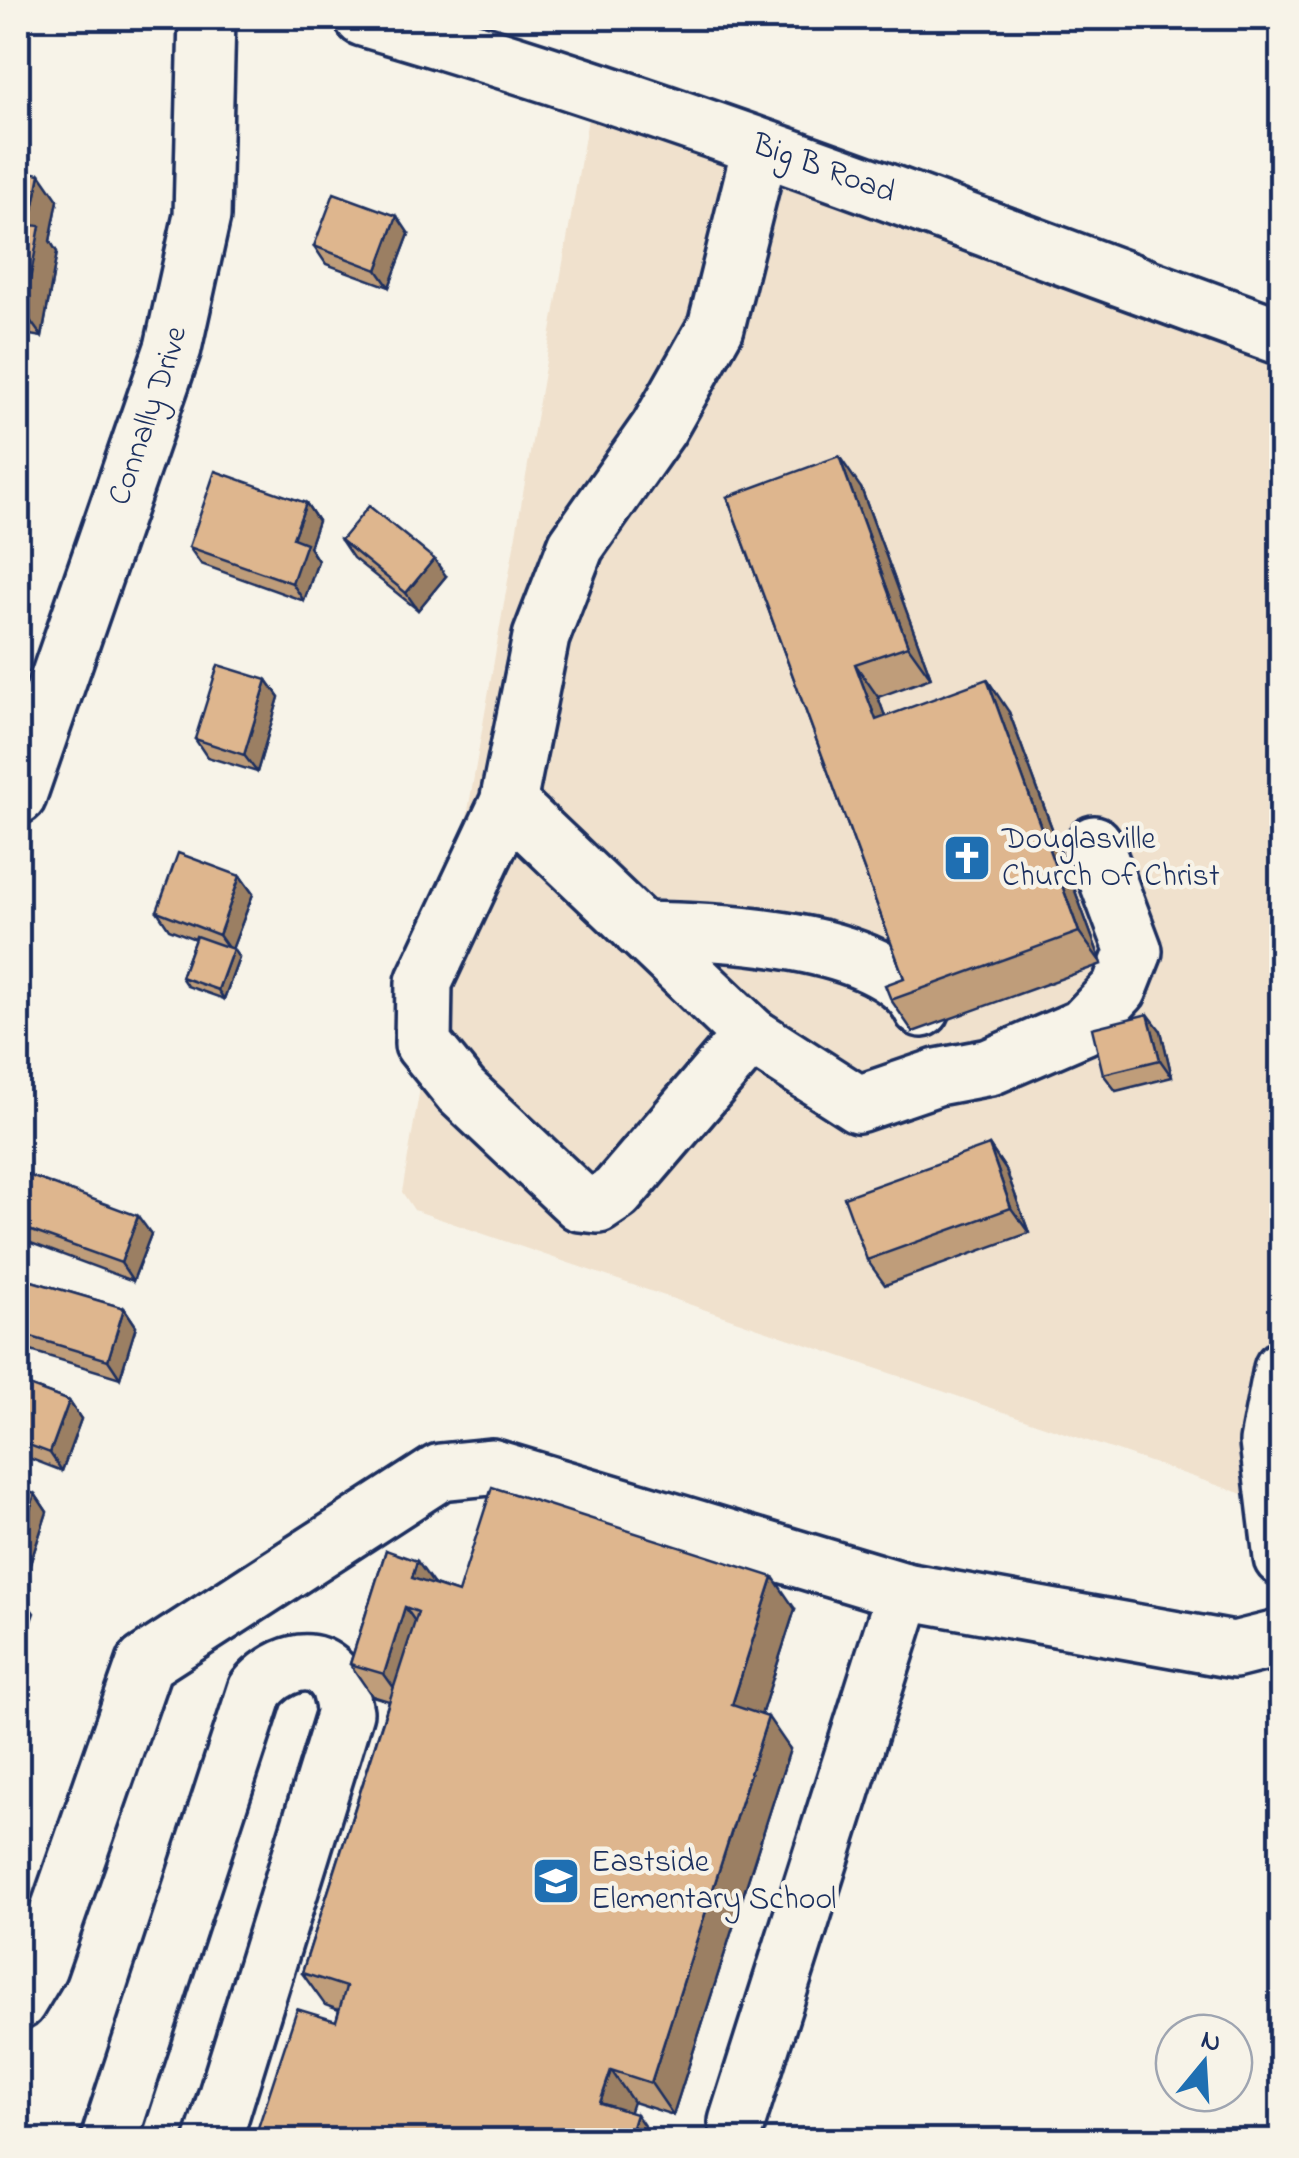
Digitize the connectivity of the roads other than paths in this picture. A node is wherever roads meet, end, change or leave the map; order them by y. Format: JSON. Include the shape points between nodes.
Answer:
{"nodes":[{"id":1,"x":207,"y":18,"type":"edge"},
{"id":2,"x":362,"y":18,"type":"edge"},
{"id":3,"x":760,"y":149,"type":"junction"},
{"id":4,"x":1282,"y":337,"type":"edge"},
{"id":5,"x":18,"y":796,"type":"edge"},
{"id":6,"x":508,"y":803,"type":"junction"},
{"id":7,"x":1094,"y":844,"type":"dead end"},
{"id":8,"x":640,"y":930,"type":"junction"},
{"id":9,"x":749,"y":1034,"type":"junction"},
{"id":10,"x":930,"y":1039,"type":"junction"},
{"id":11,"x":1282,"y":1369,"type":"edge"},
{"id":12,"x":1282,"y":1558,"type":"edge"},
{"id":13,"x":905,"y":1591,"type":"junction"},
{"id":14,"x":1282,"y":1638,"type":"edge"},
{"id":15,"x":18,"y":2002,"type":"edge"},
{"id":16,"x":737,"y":2122,"type":"dead end"},
{"id":17,"x":109,"y":2140,"type":"edge"},
{"id":18,"x":212,"y":2140,"type":"edge"}],
"edges":[{"from":1,"to":5,"type":"street","name":"Connally Drive","via":[[202,216],[173,348]]},
{"from":2,"to":3,"type":"street","name":"Big B Road"},
{"from":3,"to":4,"type":"street","name":"Big B Road"},
{"from":3,"to":6,"type":"street","via":[[716,327],[659,428],[576,546],[542,637]]},
{"from":6,"to":8,"type":"street"},
{"from":6,"to":9,"type":"street","via":[[424,982],[423,1044],[461,1091],[580,1203],[598,1205],[616,1193]]},
{"from":7,"to":10,"type":"street","via":[[1134,951],[1118,989],[1083,1027],[990,1067]]},
{"from":8,"to":9,"type":"street"},
{"from":8,"to":10,"type":"street","via":[[713,930],[873,965],[916,997]]},
{"from":9,"to":10,"type":"street","via":[[858,1104]]},
{"from":11,"to":12,"type":"street","via":[[1268,1442]]},
{"from":13,"to":14,"type":"street","via":[[1234,1650]]},
{"from":13,"to":15,"type":"street","via":[[491,1467],[440,1472],[145,1663],[39,1967]]},
{"from":13,"to":16,"type":"street"},
{"from":17,"to":18,"type":"street","via":[[256,1690],[272,1671],[295,1663],[317,1666],[336,1680],[345,1712]]}]}
